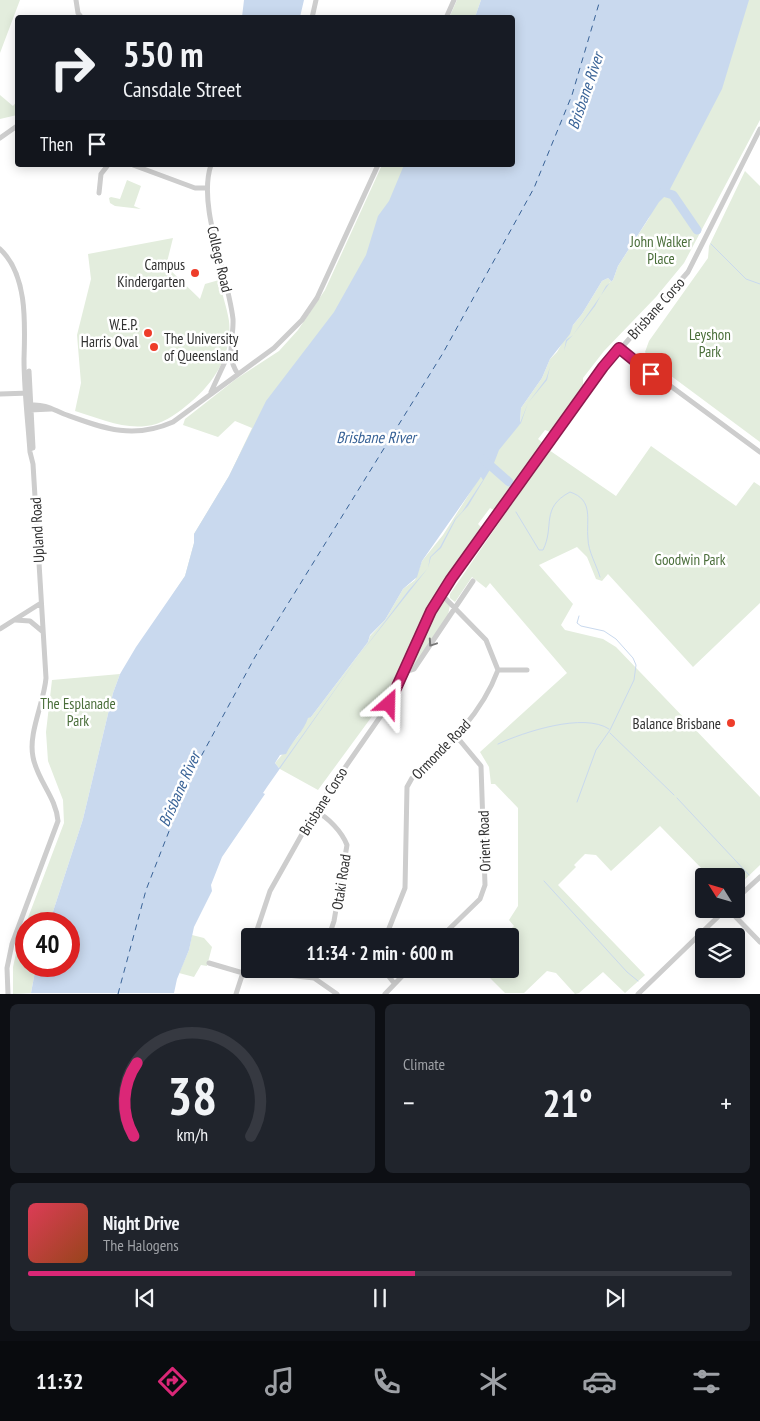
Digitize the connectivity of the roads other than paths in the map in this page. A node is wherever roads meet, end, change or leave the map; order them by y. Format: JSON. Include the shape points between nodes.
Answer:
{"nodes":[{"id":1,"x":76,"y":0,"type":"edge"},
{"id":2,"x":316,"y":0,"type":"edge"},
{"id":3,"x":454,"y":0,"type":"edge"},
{"id":4,"x":80,"y":15,"type":"edge"},
{"id":5,"x":313,"y":15,"type":"edge"},
{"id":6,"x":447,"y":15,"type":"edge"},
{"id":7,"x":15,"y":127,"type":"edge"},
{"id":8,"x":760,"y":131,"type":"edge"},
{"id":9,"x":0,"y":138,"type":"edge"},
{"id":10,"x":106,"y":167,"type":"edge"},
{"id":11,"x":138,"y":167,"type":"edge"},
{"id":12,"x":211,"y":167,"type":"edge"},
{"id":13,"x":377,"y":167,"type":"edge"},
{"id":14,"x":207,"y":188,"type":"junction"},
{"id":15,"x":99,"y":193,"type":"dead end"},
{"id":16,"x":0,"y":249,"type":"edge"},
{"id":17,"x":619,"y":348,"type":"junction"},
{"id":18,"x":230,"y":353,"type":"junction"},
{"id":19,"x":238,"y":374,"type":"junction"},
{"id":20,"x":211,"y":392,"type":"junction"},
{"id":21,"x":28,"y":393,"type":"junction"},
{"id":22,"x":0,"y":394,"type":"edge"},
{"id":23,"x":30,"y":408,"type":"junction"},
{"id":24,"x":760,"y":452,"type":"edge"},
{"id":25,"x":473,"y":581,"type":"dead end"},
{"id":26,"x":441,"y":594,"type":"junction"},
{"id":27,"x":41,"y":603,"type":"junction"},
{"id":28,"x":456,"y":608,"type":"junction"},
{"id":29,"x":14,"y":620,"type":"junction"},
{"id":30,"x":0,"y":629,"type":"edge"},
{"id":31,"x":43,"y":632,"type":"junction"},
{"id":32,"x":498,"y":670,"type":"junction"},
{"id":33,"x":527,"y":670,"type":"dead end"},
{"id":34,"x":404,"y":672,"type":"junction"},
{"id":35,"x":457,"y":737,"type":"junction"},
{"id":36,"x":315,"y":811,"type":"junction"},
{"id":37,"x":760,"y":876,"type":"edge"},
{"id":38,"x":745,"y":890,"type":"edge"},
{"id":39,"x":718,"y":918,"type":"edge"},
{"id":40,"x":736,"y":918,"type":"edge"},
{"id":41,"x":258,"y":928,"type":"edge"},
{"id":42,"x":332,"y":928,"type":"edge"},
{"id":43,"x":389,"y":928,"type":"edge"},
{"id":44,"x":450,"y":928,"type":"edge"},
{"id":45,"x":760,"y":942,"type":"edge"},
{"id":46,"x":209,"y":963,"type":"dead end"},
{"id":47,"x":241,"y":971,"type":"edge"},
{"id":48,"x":241,"y":978,"type":"edge"},
{"id":49,"x":314,"y":978,"type":"edge"},
{"id":50,"x":390,"y":978,"type":"edge"},
{"id":51,"x":399,"y":978,"type":"edge"},
{"id":52,"x":394,"y":983,"type":"junction"},
{"id":53,"x":643,"y":989,"type":"junction"},
{"id":54,"x":8,"y":994,"type":"edge"},
{"id":55,"x":236,"y":994,"type":"edge"},
{"id":56,"x":337,"y":994,"type":"edge"},
{"id":57,"x":385,"y":994,"type":"edge"},
{"id":58,"x":638,"y":994,"type":"edge"},
{"id":59,"x":647,"y":994,"type":"edge"}],
"edges":[{"from":1,"to":4,"type":"street"},
{"from":2,"to":5,"type":"street"},
{"from":3,"to":6,"type":"street"},
{"from":7,"to":9,"type":"street"},
{"from":8,"to":17,"type":"street","name":"Brisbane Corso","via":[[688,272]]},
{"from":10,"to":15,"type":"street","via":[[101,174]]},
{"from":11,"to":14,"type":"street","via":[[195,188]]},
{"from":12,"to":14,"type":"street","name":"College Road"},
{"from":13,"to":19,"type":"street","via":[[317,298],[302,320],[274,348]]},
{"from":14,"to":18,"type":"street","name":"College Road","via":[[231,309]]},
{"from":16,"to":21,"type":"street","name":"Upland Road","via":[[10,260],[19,281]]},
{"from":17,"to":24,"type":"street"},
{"from":17,"to":26,"type":"street","name":"Brisbane Corso","via":[[587,387]]},
{"from":18,"to":19,"type":"street","name":"College Road"},
{"from":18,"to":20,"type":"street","name":"College Road"},
{"from":19,"to":20,"type":"street"},
{"from":20,"to":23,"type":"street","via":[[173,422],[133,432],[110,429],[45,405]]},
{"from":21,"to":22,"type":"street"},
{"from":21,"to":23,"type":"street","name":"Upland Road"},
{"from":23,"to":27,"type":"street","name":"Upland Road"},
{"from":25,"to":28,"type":"street","name":"Brisbane Corso"},
{"from":26,"to":28,"type":"street"},
{"from":26,"to":34,"type":"street","name":"Brisbane Corso"},
{"from":27,"to":29,"type":"street"},
{"from":27,"to":31,"type":"street","name":"Upland Road"},
{"from":28,"to":32,"type":"street","via":[[486,640]]},
{"from":28,"to":34,"type":"street","name":"Brisbane Corso","one_way":true,"via":[[414,669]]},
{"from":29,"to":30,"type":"street"},
{"from":29,"to":31,"type":"street","via":[[30,621]]},
{"from":31,"to":54,"type":"street","name":"Upland Road","via":[[45,689],[31,745],[35,768],[53,800],[58,821],[8,956]]},
{"from":32,"to":33,"type":"street"},
{"from":32,"to":35,"type":"street","name":"Ormonde Road","via":[[487,696]]},
{"from":34,"to":36,"type":"street","name":"Brisbane Corso","via":[[389,704]]},
{"from":35,"to":43,"type":"street","name":"Ormonde Road","via":[[412,778],[407,787],[406,888]]},
{"from":35,"to":44,"type":"street","name":"Orient Road","via":[[481,766],[486,885],[480,899]]},
{"from":36,"to":41,"type":"street","name":"Brisbane Corso","via":[[270,891]]},
{"from":36,"to":42,"type":"street","name":"Otaki Road","via":[[347,845]]},
{"from":37,"to":38,"type":"street"},
{"from":39,"to":53,"type":"street"},
{"from":40,"to":45,"type":"street"},
{"from":46,"to":47,"type":"street"},
{"from":48,"to":55,"type":"street"},
{"from":49,"to":56,"type":"street"},
{"from":50,"to":52,"type":"street"},
{"from":51,"to":52,"type":"street"},
{"from":52,"to":57,"type":"street"},
{"from":53,"to":58,"type":"street"},
{"from":53,"to":59,"type":"street"}]}
